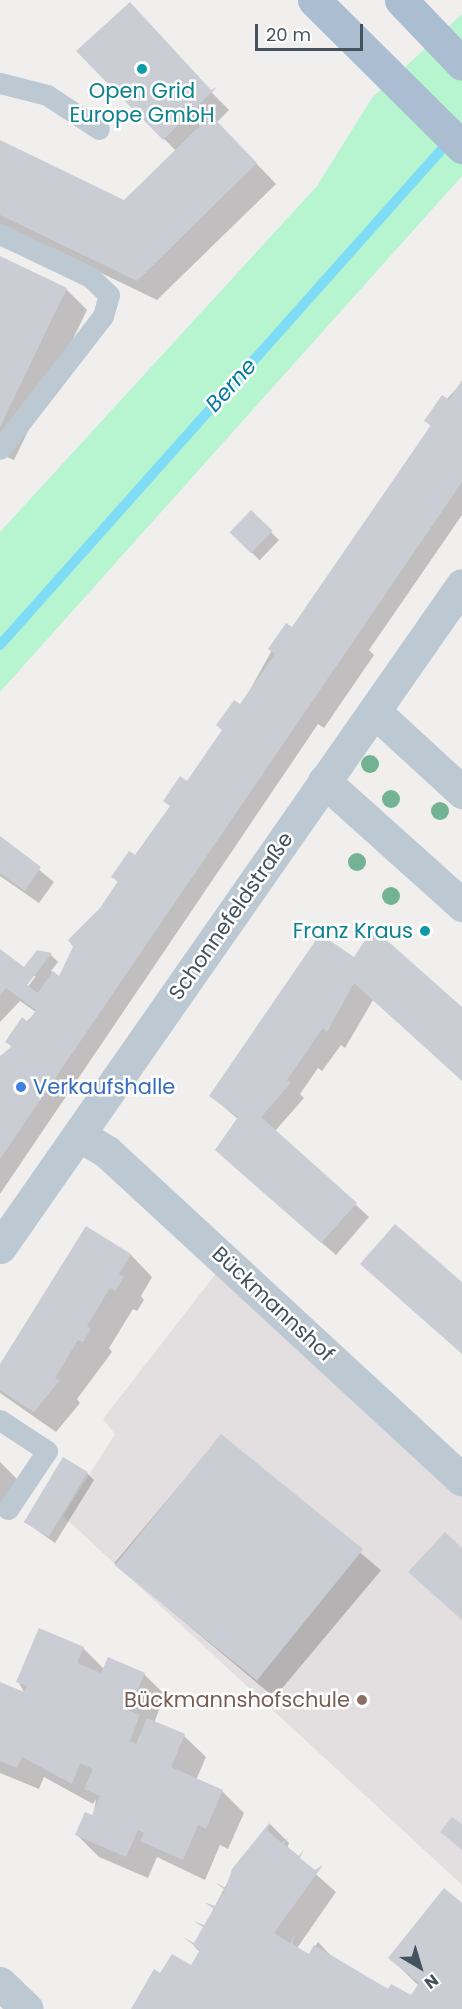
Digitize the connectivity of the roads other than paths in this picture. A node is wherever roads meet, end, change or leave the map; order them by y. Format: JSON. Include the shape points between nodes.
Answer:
{"nodes":[{"id":1,"x":314,"y":0,"type":"edge"},
{"id":2,"x":401,"y":0,"type":"edge"},
{"id":3,"x":461,"y":64,"type":"edge"},
{"id":4,"x":0,"y":83,"type":"edge"},
{"id":5,"x":99,"y":129,"type":"dead end"},
{"id":6,"x":462,"y":147,"type":"edge"},
{"id":7,"x":0,"y":234,"type":"edge"},
{"id":8,"x":0,"y":449,"type":"edge"},
{"id":9,"x":462,"y":585,"type":"edge"},
{"id":10,"x":374,"y":711,"type":"junction"},
{"id":11,"x":324,"y":782,"type":"junction"},
{"id":12,"x":462,"y":792,"type":"edge"},
{"id":13,"x":462,"y":905,"type":"edge"},
{"id":14,"x":79,"y":1135,"type":"junction"},
{"id":15,"x":0,"y":1247,"type":"edge"},
{"id":16,"x":0,"y":1420,"type":"edge"},
{"id":17,"x":462,"y":1480,"type":"edge"},
{"id":18,"x":9,"y":1509,"type":"dead end"},
{"id":19,"x":0,"y":1983,"type":"edge"},
{"id":20,"x":27,"y":2009,"type":"edge"}],
"edges":[{"from":1,"to":6,"type":"main road"},
{"from":2,"to":3,"type":"main road"},
{"from":4,"to":5,"type":"lane","via":[[47,95]]},
{"from":7,"to":8,"type":"lane","via":[[90,277],[109,295],[103,316]]},
{"from":9,"to":10,"type":"street","name":"Schonnefeldstraße"},
{"from":10,"to":11,"type":"street","name":"Schonnefeldstraße"},
{"from":10,"to":12,"type":"street"},
{"from":11,"to":13,"type":"street"},
{"from":11,"to":14,"type":"street","name":"Schonnefeldstraße"},
{"from":14,"to":15,"type":"street","name":"Schonnefeldstraße"},
{"from":14,"to":17,"type":"street","name":"Bückmannshof","via":[[107,1152]]},
{"from":16,"to":18,"type":"lane","via":[[47,1451]]},
{"from":19,"to":20,"type":"street"}]}
